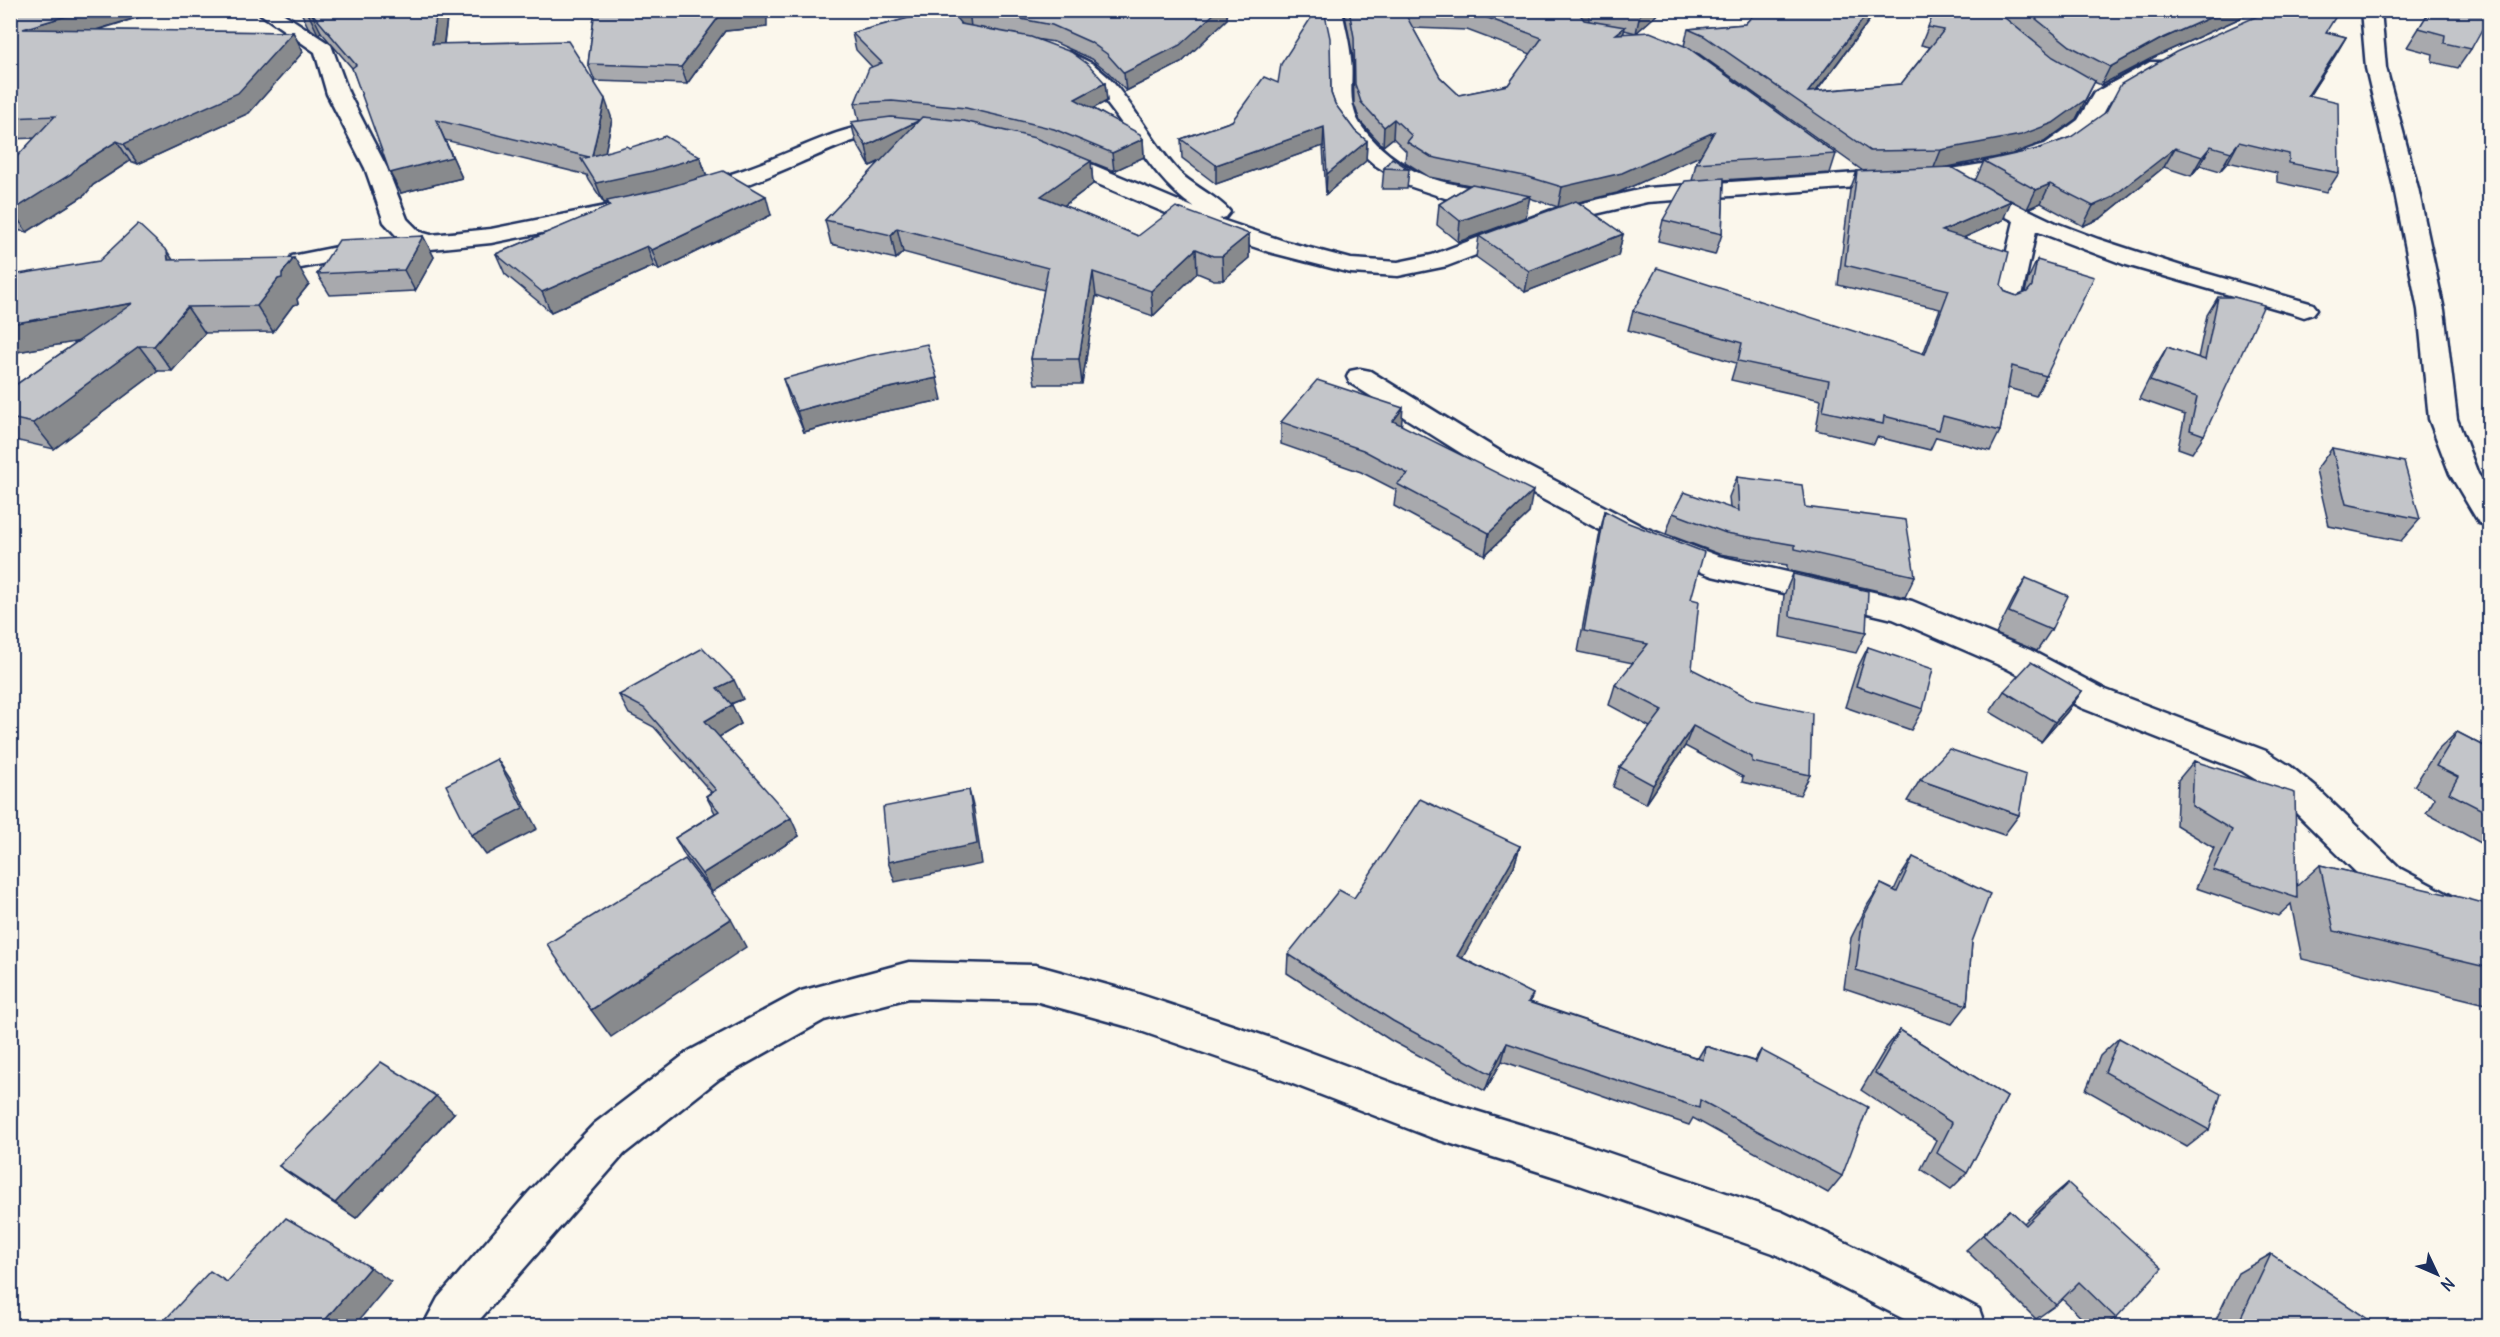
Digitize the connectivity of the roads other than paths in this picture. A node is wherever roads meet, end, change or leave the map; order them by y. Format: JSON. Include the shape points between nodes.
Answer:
{"nodes":[{"id":1,"x":264,"y":10,"type":"edge"},
{"id":2,"x":1332,"y":10,"type":"edge"},
{"id":3,"x":2371,"y":10,"type":"edge"},
{"id":4,"x":300,"y":21,"type":"edge"},
{"id":5,"x":1050,"y":51,"type":"edge"},
{"id":6,"x":2178,"y":56,"type":"edge"},
{"id":7,"x":919,"y":129,"type":"edge"},
{"id":8,"x":1027,"y":149,"type":"edge"},
{"id":9,"x":1831,"y":160,"type":"edge"},
{"id":10,"x":1948,"y":177,"type":"junction"},
{"id":11,"x":1857,"y":180,"type":"junction"},
{"id":12,"x":676,"y":197,"type":"edge"},
{"id":13,"x":642,"y":206,"type":"edge"},
{"id":14,"x":1557,"y":216,"type":"junction"},
{"id":15,"x":2026,"y":221,"type":"junction"},
{"id":16,"x":412,"y":238,"type":"junction"},
{"id":17,"x":1288,"y":250,"type":"junction"},
{"id":18,"x":301,"y":261,"type":"dead end"},
{"id":19,"x":2007,"y":305,"type":"edge"},
{"id":20,"x":2304,"y":309,"type":"dead end"},
{"id":21,"x":1360,"y":377,"type":"dead end"},
{"id":22,"x":2490,"y":516,"type":"edge"},
{"id":23,"x":2490,"y":925,"type":"edge"},
{"id":24,"x":446,"y":1326,"type":"edge"},
{"id":25,"x":1962,"y":1326,"type":"edge"}],
"edges":[{"from":1,"to":4,"type":"street"},
{"from":2,"to":14,"type":"street","via":[[1341,57],[1343,113],[1384,162],[1421,185]]},
{"from":3,"to":22,"type":"street","via":[[2376,68],[2423,263],[2443,419],[2464,474]]},
{"from":4,"to":16,"type":"street","via":[[324,49],[334,86],[368,150],[396,222]]},
{"from":5,"to":17,"type":"street","via":[[1084,65],[1106,84],[1151,151],[1186,191]]},
{"from":6,"to":10,"type":"street","via":[[2091,92],[2087,124],[2053,149],[1986,170]]},
{"from":7,"to":12,"type":"street","via":[[873,129],[839,136],[772,167]]},
{"from":8,"to":17,"type":"street","via":[[1082,167],[1221,228]]},
{"from":9,"to":11,"type":"street"},
{"from":10,"to":11,"type":"street"},
{"from":10,"to":15,"type":"street"},
{"from":11,"to":14,"type":"street","via":[[1647,195]]},
{"from":13,"to":16,"type":"street","via":[[491,236],[431,242]]},
{"from":14,"to":17,"type":"street","via":[[1417,267],[1382,270],[1351,266]]},
{"from":15,"to":19,"type":"street"},
{"from":15,"to":20,"type":"street","via":[[2116,254]]},
{"from":16,"to":18,"type":"street"},
{"from":21,"to":23,"type":"street","via":[[1497,462],[1652,542],[1712,565],[1901,609],[2018,658],[2094,699],[2254,761],[2306,800],[2388,880],[2456,917]]},
{"from":24,"to":25,"type":"street","via":[[609,1139],[704,1065],[815,1004],[909,980],[1035,983],[1129,1009],[1430,1117],[1782,1234]]}]}
